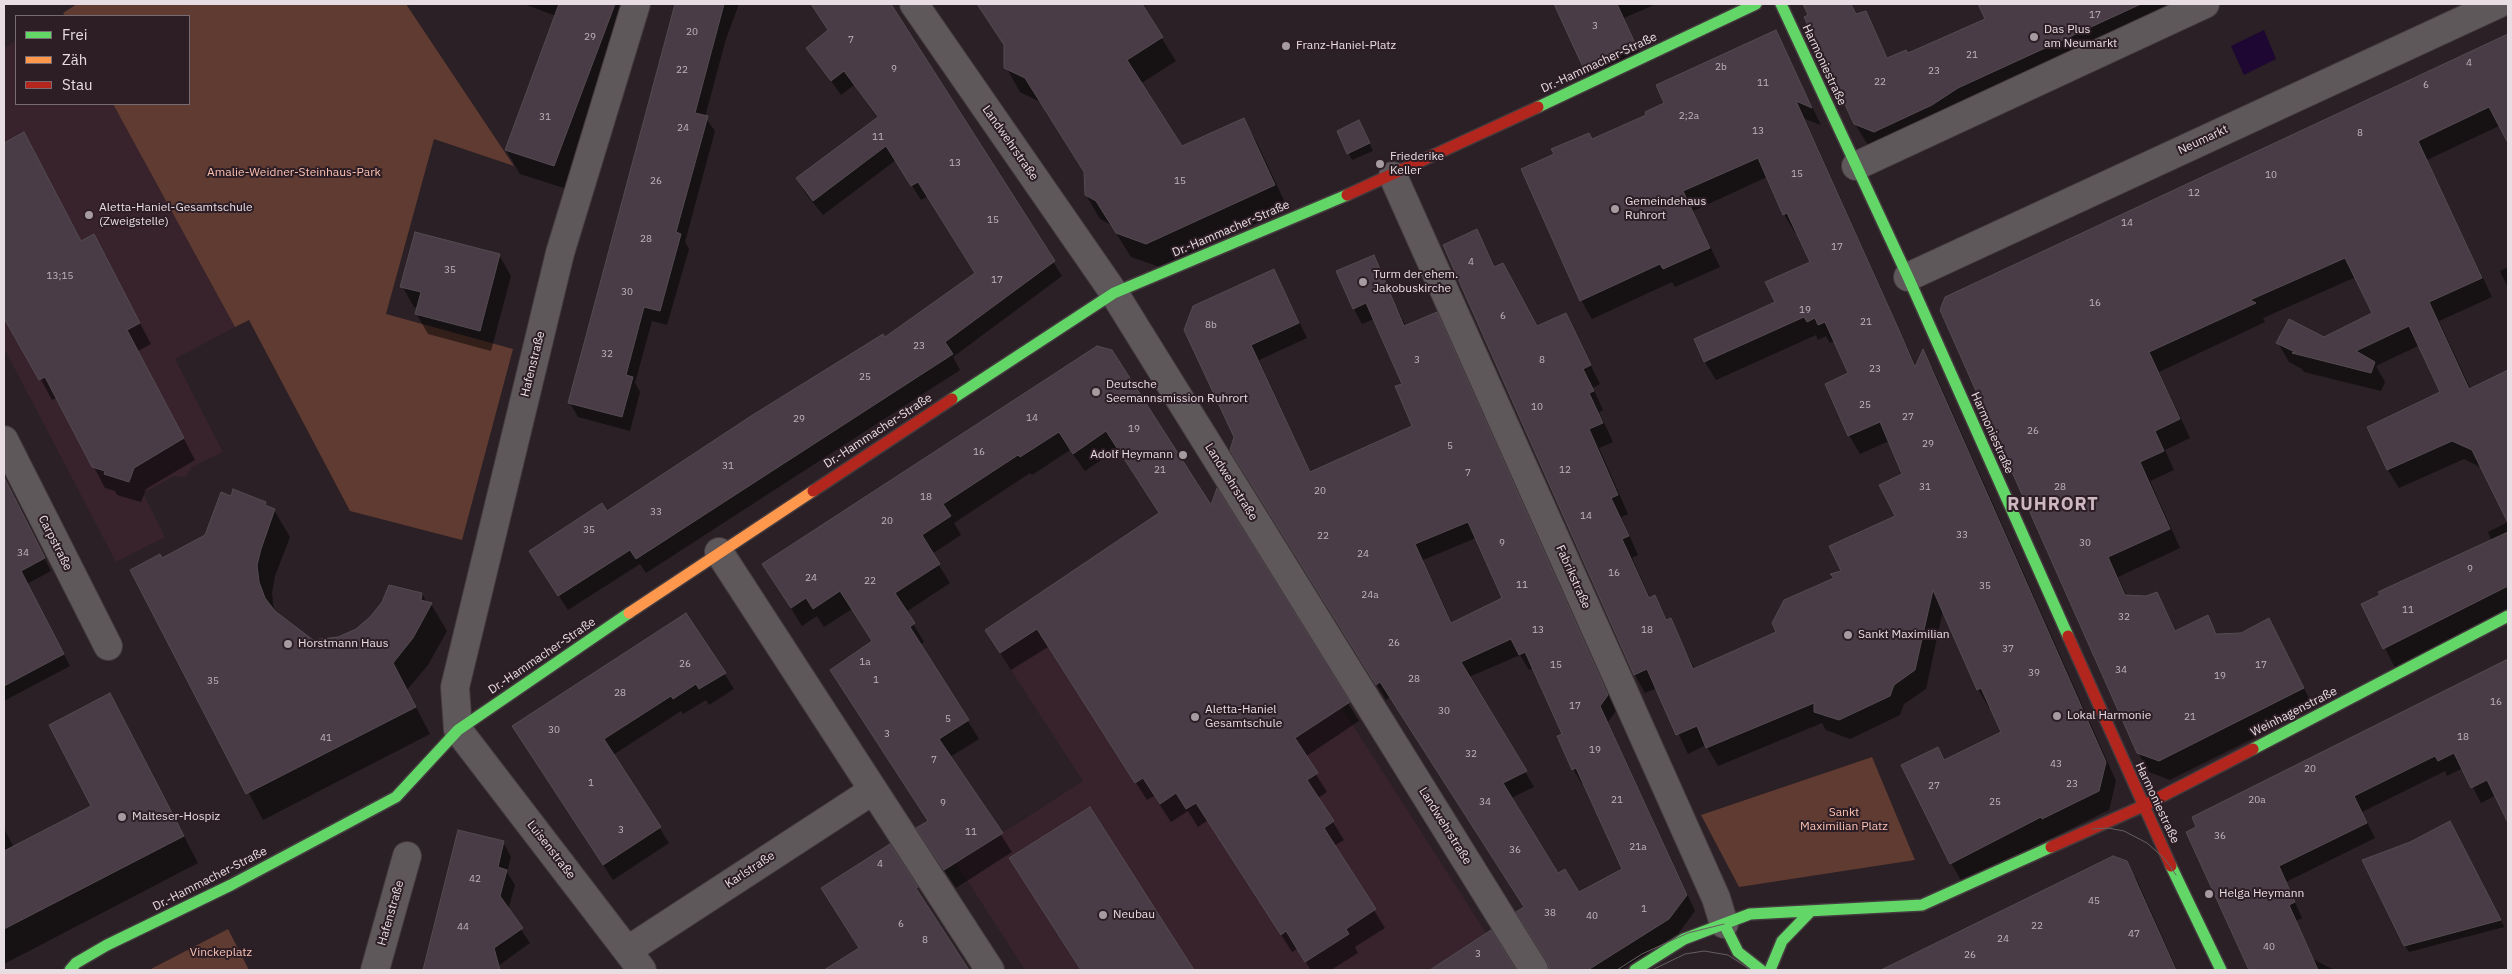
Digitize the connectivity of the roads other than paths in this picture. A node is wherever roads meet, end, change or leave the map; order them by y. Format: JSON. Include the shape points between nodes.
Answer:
{"nodes":[{"id":1,"x":636,"y":4,"type":"edge"},
{"id":2,"x":914,"y":4,"type":"edge"},
{"id":3,"x":1756,"y":4,"type":"edge"},
{"id":4,"x":1781,"y":4,"type":"edge"},
{"id":5,"x":2205,"y":4,"type":"edge"},
{"id":6,"x":2498,"y":4,"type":"edge"},
{"id":7,"x":1856,"y":166,"type":"junction"},
{"id":8,"x":1393,"y":176,"type":"junction"},
{"id":9,"x":1908,"y":277,"type":"junction"},
{"id":10,"x":1114,"y":293,"type":"junction"},
{"id":11,"x":4,"y":440,"type":"edge"},
{"id":12,"x":719,"y":552,"type":"junction"},
{"id":13,"x":2508,"y":616,"type":"edge"},
{"id":14,"x":108,"y":646,"type":"dead end"},
{"id":15,"x":458,"y":730,"type":"junction"},
{"id":16,"x":872,"y":791,"type":"junction"},
{"id":17,"x":2143,"y":806,"type":"junction"},
{"id":18,"x":407,"y":856,"type":"dead end"},
{"id":19,"x":1810,"y":912,"type":"junction"},
{"id":20,"x":1724,"y":924,"type":"junction"},
{"id":21,"x":635,"y":960,"type":"edge"},
{"id":22,"x":70,"y":970,"type":"edge"},
{"id":23,"x":375,"y":970,"type":"edge"},
{"id":24,"x":990,"y":970,"type":"edge"},
{"id":25,"x":1534,"y":970,"type":"edge"},
{"id":26,"x":1635,"y":970,"type":"edge"},
{"id":27,"x":1761,"y":970,"type":"edge"},
{"id":28,"x":1770,"y":970,"type":"edge"},
{"id":29,"x":2221,"y":970,"type":"edge"}],
"edges":[{"from":1,"to":15,"type":"street","name":"Hafenstraße","via":[[560,253],[455,686]]},
{"from":2,"to":10,"type":"street","name":"Landwehrstraße"},
{"from":3,"to":8,"type":"street","name":"Dr.-Hammacher-Straße"},
{"from":4,"to":7,"type":"street","name":"Harmoniestraße"},
{"from":5,"to":7,"type":"street"},
{"from":6,"to":9,"type":"street","name":"Neumarkt"},
{"from":7,"to":9,"type":"street","name":"Harmoniestraße"},
{"from":8,"to":10,"type":"street","name":"Dr.-Hammacher-Straße"},
{"from":8,"to":20,"type":"street","name":"Fabrikstraße","via":[[1716,898]]},
{"from":9,"to":17,"type":"street","name":"Harmoniestraße"},
{"from":10,"to":12,"type":"street","name":"Dr.-Hammacher-Straße"},
{"from":10,"to":25,"type":"street","name":"Landwehrstraße"},
{"from":11,"to":14,"type":"street","name":"Carpstraße"},
{"from":12,"to":15,"type":"street","name":"Dr.-Hammacher-Straße"},
{"from":12,"to":16,"type":"street"},
{"from":13,"to":17,"type":"street","name":"Weinhagenstraße"},
{"from":15,"to":21,"type":"street","name":"Luisenstraße"},
{"from":15,"to":22,"type":"street","name":"Dr.-Hammacher-Straße","via":[[396,797],[231,886],[107,945]]},
{"from":16,"to":21,"type":"street","name":"Karlstraße"},
{"from":16,"to":24,"type":"street"},
{"from":17,"to":19,"type":"street","name":"Weinhagenstraße","via":[[1922,905]]},
{"from":17,"to":29,"type":"street","name":"Harmoniestraße"},
{"from":18,"to":23,"type":"street","name":"Hafenstraße"},
{"from":19,"to":20,"type":"street","name":"Weinhagenstraße","via":[[1750,914]]},
{"from":19,"to":28,"type":"street","via":[[1782,942]]},
{"from":20,"to":26,"type":"street","name":"Weinhagenstraße","via":[[1684,940]]},
{"from":20,"to":27,"type":"street","name":"Fabrikstraße","via":[[1738,952]]}]}
